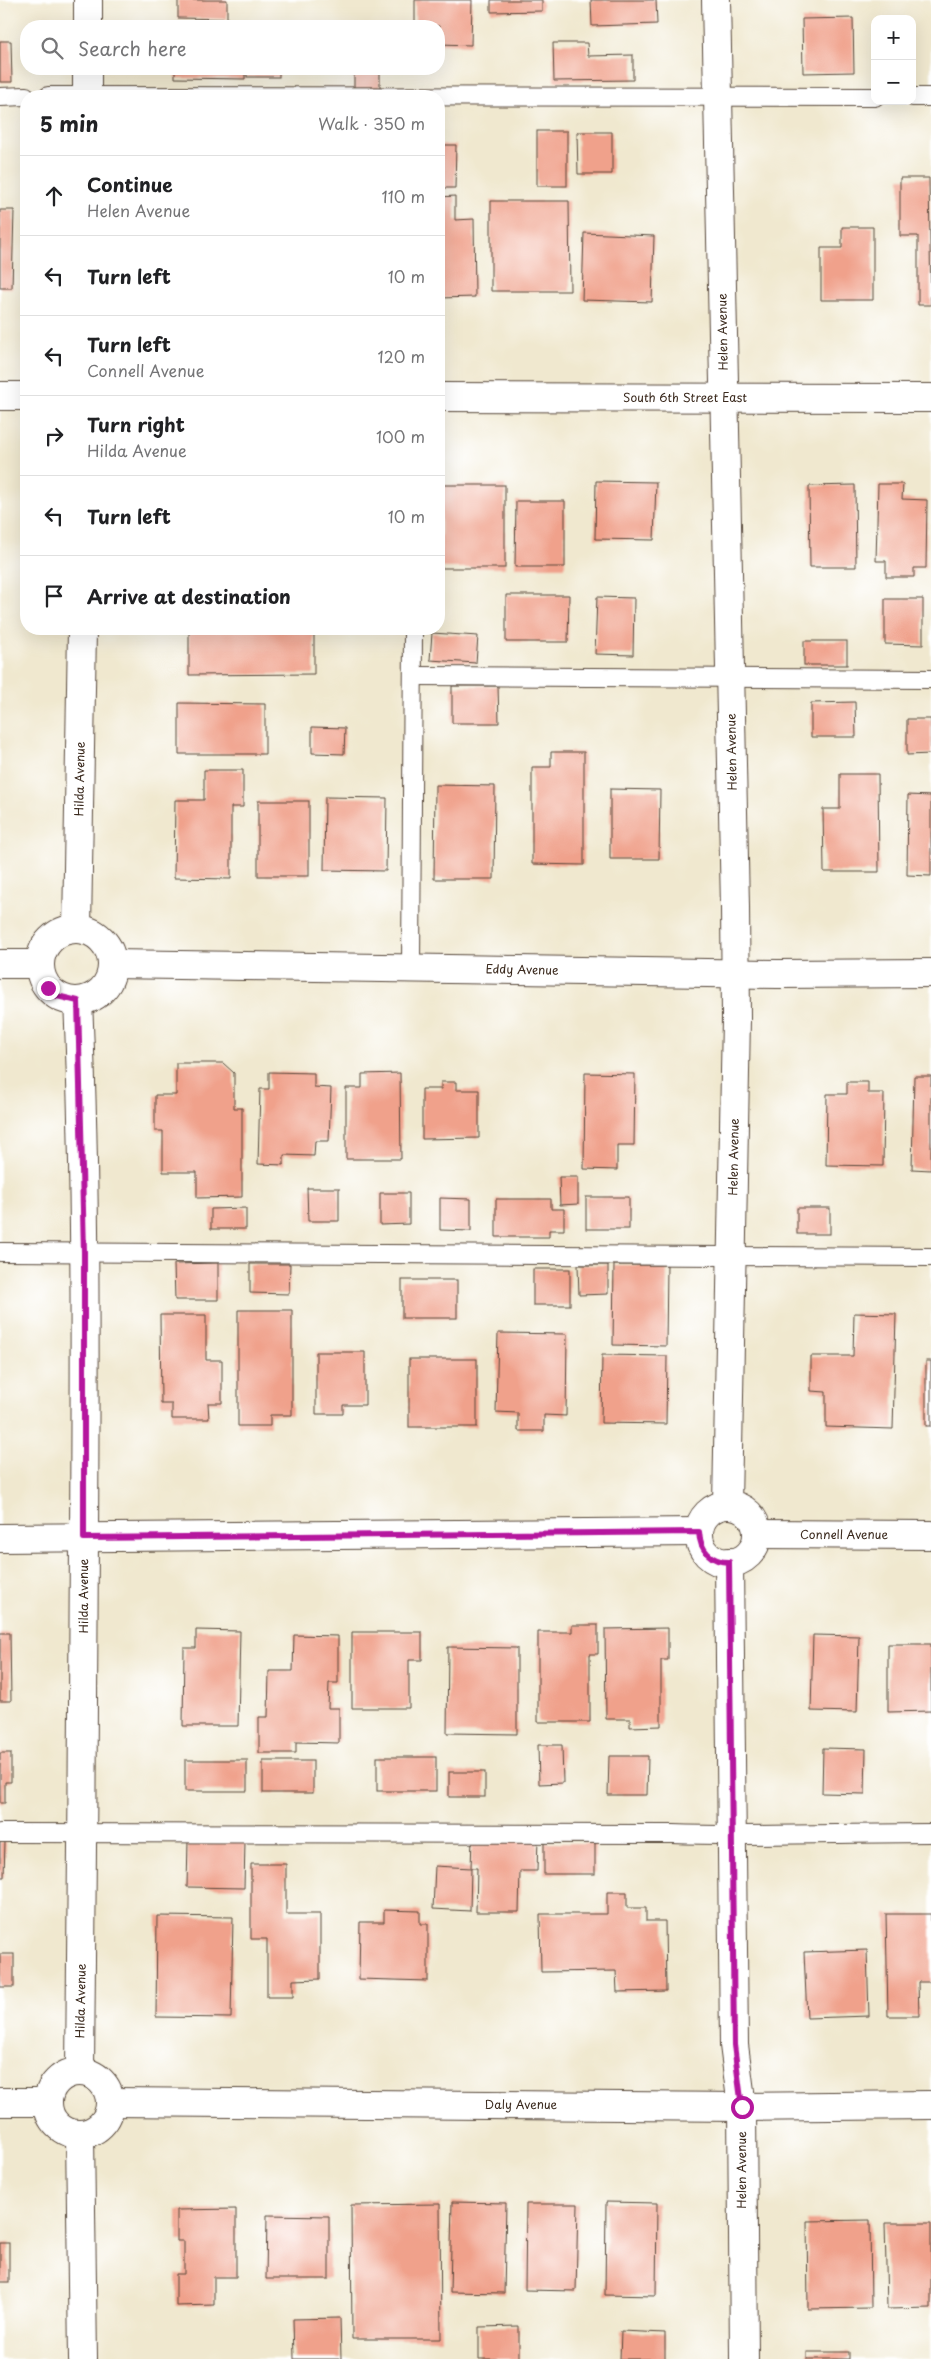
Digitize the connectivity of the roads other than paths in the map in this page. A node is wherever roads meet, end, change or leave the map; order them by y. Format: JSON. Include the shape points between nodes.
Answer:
{"nodes":[{"id":1,"x":88,"y":0,"type":"edge"},
{"id":2,"x":716,"y":0,"type":"edge"},
{"id":3,"x":88,"y":20,"type":"edge"},
{"id":4,"x":87,"y":75,"type":"edge"},
{"id":5,"x":87,"y":90,"type":"edge"},
{"id":6,"x":20,"y":96,"type":"edge"},
{"id":7,"x":445,"y":96,"type":"edge"},
{"id":8,"x":718,"y":96,"type":"junction"},
{"id":9,"x":0,"y":97,"type":"edge"},
{"id":10,"x":871,"y":97,"type":"edge"},
{"id":11,"x":916,"y":97,"type":"edge"},
{"id":12,"x":931,"y":97,"type":"edge"},
{"id":13,"x":0,"y":396,"type":"edge"},
{"id":14,"x":20,"y":396,"type":"edge"},
{"id":15,"x":445,"y":397,"type":"edge"},
{"id":16,"x":724,"y":398,"type":"junction"},
{"id":17,"x":931,"y":398,"type":"edge"},
{"id":18,"x":82,"y":635,"type":"edge"},
{"id":19,"x":413,"y":635,"type":"edge"},
{"id":20,"x":413,"y":676,"type":"junction"},
{"id":21,"x":731,"y":679,"type":"junction"},
{"id":22,"x":931,"y":679,"type":"edge"},
{"id":23,"x":77,"y":929,"type":"junction"},
{"id":24,"x":0,"y":964,"type":"edge"},
{"id":25,"x":40,"y":964,"type":"junction"},
{"id":26,"x":112,"y":964,"type":"junction"},
{"id":27,"x":411,"y":969,"type":"junction"},
{"id":28,"x":736,"y":972,"type":"junction"},
{"id":29,"x":931,"y":974,"type":"edge"},
{"id":30,"x":78,"y":1001,"type":"junction"},
{"id":31,"x":0,"y":1252,"type":"edge"},
{"id":32,"x":84,"y":1252,"type":"junction"},
{"id":33,"x":732,"y":1256,"type":"junction"},
{"id":34,"x":931,"y":1257,"type":"edge"},
{"id":35,"x":727,"y":1505,"type":"junction"},
{"id":36,"x":699,"y":1532,"type":"junction"},
{"id":37,"x":757,"y":1534,"type":"junction"},
{"id":38,"x":931,"y":1535,"type":"edge"},
{"id":39,"x":0,"y":1538,"type":"edge"},
{"id":40,"x":84,"y":1538,"type":"junction"},
{"id":41,"x":729,"y":1562,"type":"junction"},
{"id":42,"x":84,"y":1832,"type":"junction"},
{"id":43,"x":0,"y":1833,"type":"edge"},
{"id":44,"x":931,"y":1833,"type":"edge"},
{"id":45,"x":732,"y":1836,"type":"junction"},
{"id":46,"x":80,"y":2072,"type":"junction"},
{"id":47,"x":0,"y":2102,"type":"edge"},
{"id":48,"x":47,"y":2102,"type":"junction"},
{"id":49,"x":111,"y":2102,"type":"junction"},
{"id":50,"x":931,"y":2105,"type":"edge"},
{"id":51,"x":742,"y":2107,"type":"junction"},
{"id":52,"x":80,"y":2135,"type":"junction"},
{"id":53,"x":83,"y":2359,"type":"edge"},
{"id":54,"x":744,"y":2359,"type":"edge"}],
"edges":[{"from":1,"to":3,"type":"main road"},
{"from":2,"to":8,"type":"main road","name":"Helen Avenue"},
{"from":4,"to":5,"type":"main road"},
{"from":6,"to":9,"type":"lane"},
{"from":7,"to":8,"type":"lane"},
{"from":8,"to":10,"type":"lane"},
{"from":8,"to":16,"type":"main road","name":"Helen Avenue"},
{"from":11,"to":12,"type":"lane"},
{"from":13,"to":14,"type":"main road"},
{"from":15,"to":16,"type":"main road","name":"South 6th Street East"},
{"from":16,"to":17,"type":"main road","name":"South 6th Street East"},
{"from":16,"to":21,"type":"main road","name":"Helen Avenue"},
{"from":18,"to":23,"type":"main road","name":"Hilda Avenue"},
{"from":19,"to":20,"type":"lane"},
{"from":20,"to":21,"type":"lane"},
{"from":20,"to":27,"type":"lane"},
{"from":21,"to":22,"type":"lane"},
{"from":21,"to":28,"type":"main road","name":"Helen Avenue"},
{"from":23,"to":25,"type":"main road","via":[[58,934],[48,942]]},
{"from":23,"to":26,"type":"main road","via":[[101,938],[108,947]]},
{"from":24,"to":25,"type":"main road"},
{"from":25,"to":30,"type":"main road","via":[[48,988],[57,996]]},
{"from":26,"to":27,"type":"main road","name":"Eddy Avenue"},
{"from":26,"to":30,"type":"main road","via":[[109,981],[102,991]]},
{"from":27,"to":28,"type":"main road","name":"Eddy Avenue"},
{"from":28,"to":29,"type":"main road","name":"Eddy Avenue"},
{"from":28,"to":33,"type":"main road","name":"Helen Avenue"},
{"from":30,"to":32,"type":"main road","name":"Hilda Avenue"},
{"from":31,"to":32,"type":"lane"},
{"from":32,"to":33,"type":"lane"},
{"from":32,"to":40,"type":"main road","name":"Hilda Avenue"},
{"from":33,"to":34,"type":"lane"},
{"from":33,"to":35,"type":"main road","name":"Helen Avenue"},
{"from":35,"to":36,"type":"main road","via":[[707,1513]]},
{"from":35,"to":37,"type":"main road","via":[[743,1509],[750,1516]]},
{"from":36,"to":40,"type":"main road"},
{"from":36,"to":41,"type":"main road","via":[[702,1548],[708,1555]]},
{"from":37,"to":38,"type":"main road","name":"Connell Avenue"},
{"from":37,"to":41,"type":"main road","via":[[750,1552]]},
{"from":39,"to":40,"type":"main road"},
{"from":40,"to":42,"type":"main road","name":"Hilda Avenue"},
{"from":41,"to":45,"type":"main road","name":"Helen Avenue"},
{"from":42,"to":43,"type":"lane"},
{"from":42,"to":45,"type":"lane"},
{"from":42,"to":46,"type":"main road","name":"Hilda Avenue"},
{"from":44,"to":45,"type":"lane"},
{"from":45,"to":51,"type":"main road","name":"Helen Avenue","via":[[734,2045]]},
{"from":46,"to":48,"type":"main road","via":[[56,2081]]},
{"from":46,"to":49,"type":"main road","via":[[95,2076],[103,2083]]},
{"from":47,"to":48,"type":"main road"},
{"from":48,"to":52,"type":"main road","via":[[58,2128]]},
{"from":49,"to":51,"type":"main road","name":"Daly Avenue"},
{"from":49,"to":52,"type":"main road","via":[[105,2121],[98,2129]]},
{"from":50,"to":51,"type":"main road","name":"Daly Avenue"},
{"from":51,"to":54,"type":"main road","name":"Helen Avenue"},
{"from":52,"to":53,"type":"main road"}]}
